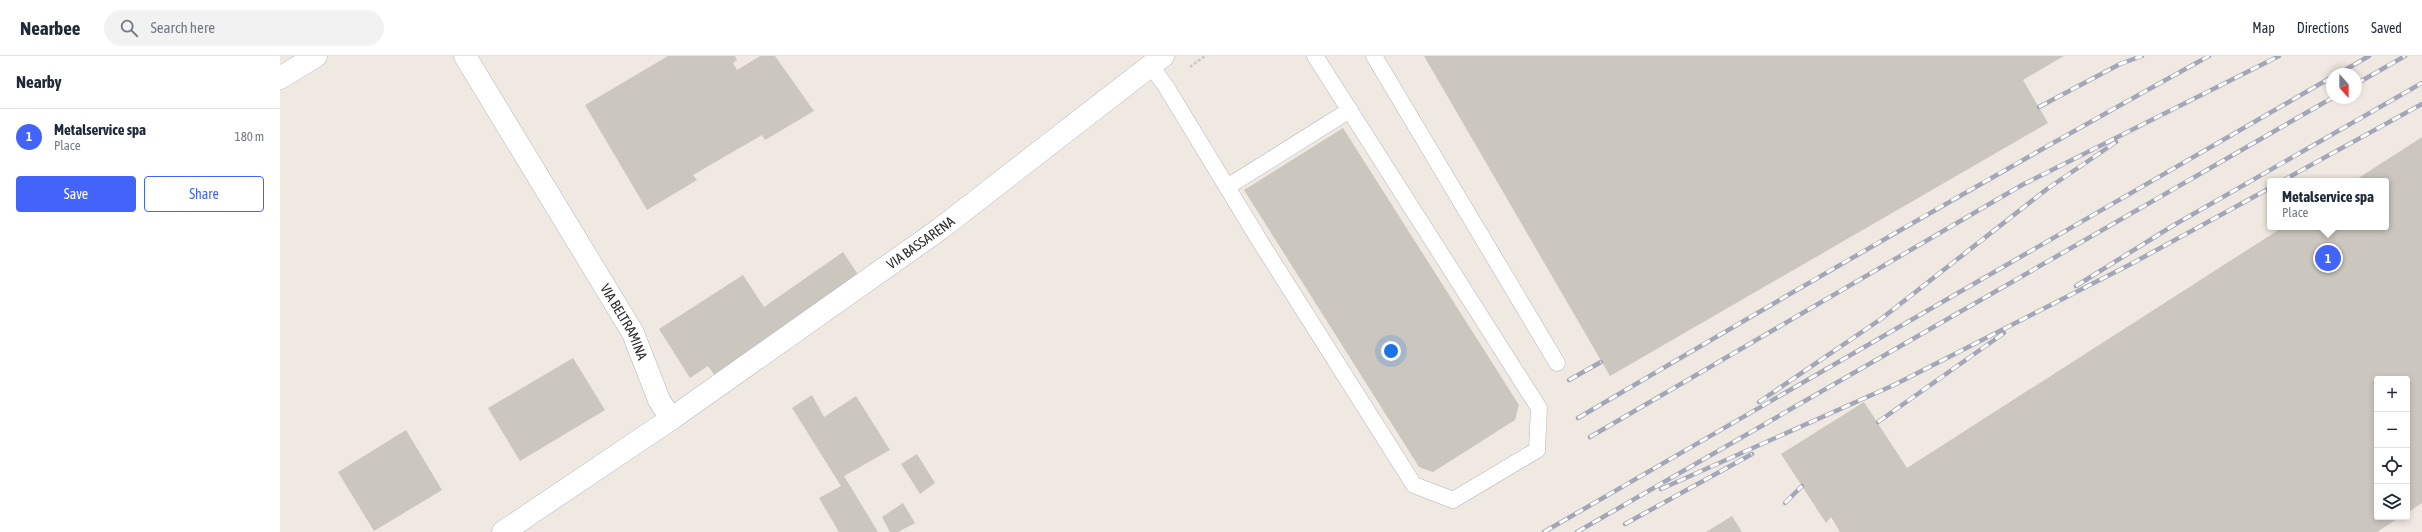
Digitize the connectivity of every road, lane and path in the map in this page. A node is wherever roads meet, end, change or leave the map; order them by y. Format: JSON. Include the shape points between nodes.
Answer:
{"nodes":[{"id":1,"x":316,"y":56,"type":"edge"},
{"id":2,"x":465,"y":56,"type":"edge"},
{"id":3,"x":1315,"y":56,"type":"edge"},
{"id":4,"x":1374,"y":56,"type":"edge"},
{"id":5,"x":1157,"y":61,"type":"edge"},
{"id":6,"x":280,"y":78,"type":"edge"},
{"id":7,"x":1350,"y":110,"type":"junction"},
{"id":8,"x":1227,"y":187,"type":"junction"},
{"id":9,"x":1557,"y":363,"type":"dead end"},
{"id":10,"x":671,"y":419,"type":"junction"},
{"id":11,"x":503,"y":532,"type":"edge"}],
"edges":[{"from":1,"to":6,"type":"street"},
{"from":2,"to":10,"type":"street","name":"VIA BELTRAMINA","via":[[632,333],[659,400]]},
{"from":3,"to":7,"type":"lane"},
{"from":4,"to":9,"type":"lane"},
{"from":5,"to":8,"type":"lane","via":[[1165,85]]},
{"from":5,"to":10,"type":"street","name":"VIA BASSARENA","via":[[940,229]]},
{"from":7,"to":8,"type":"lane"},
{"from":7,"to":8,"type":"lane","via":[[1539,408],[1537,450],[1453,500],[1414,485]]},
{"from":10,"to":11,"type":"street"}]}
